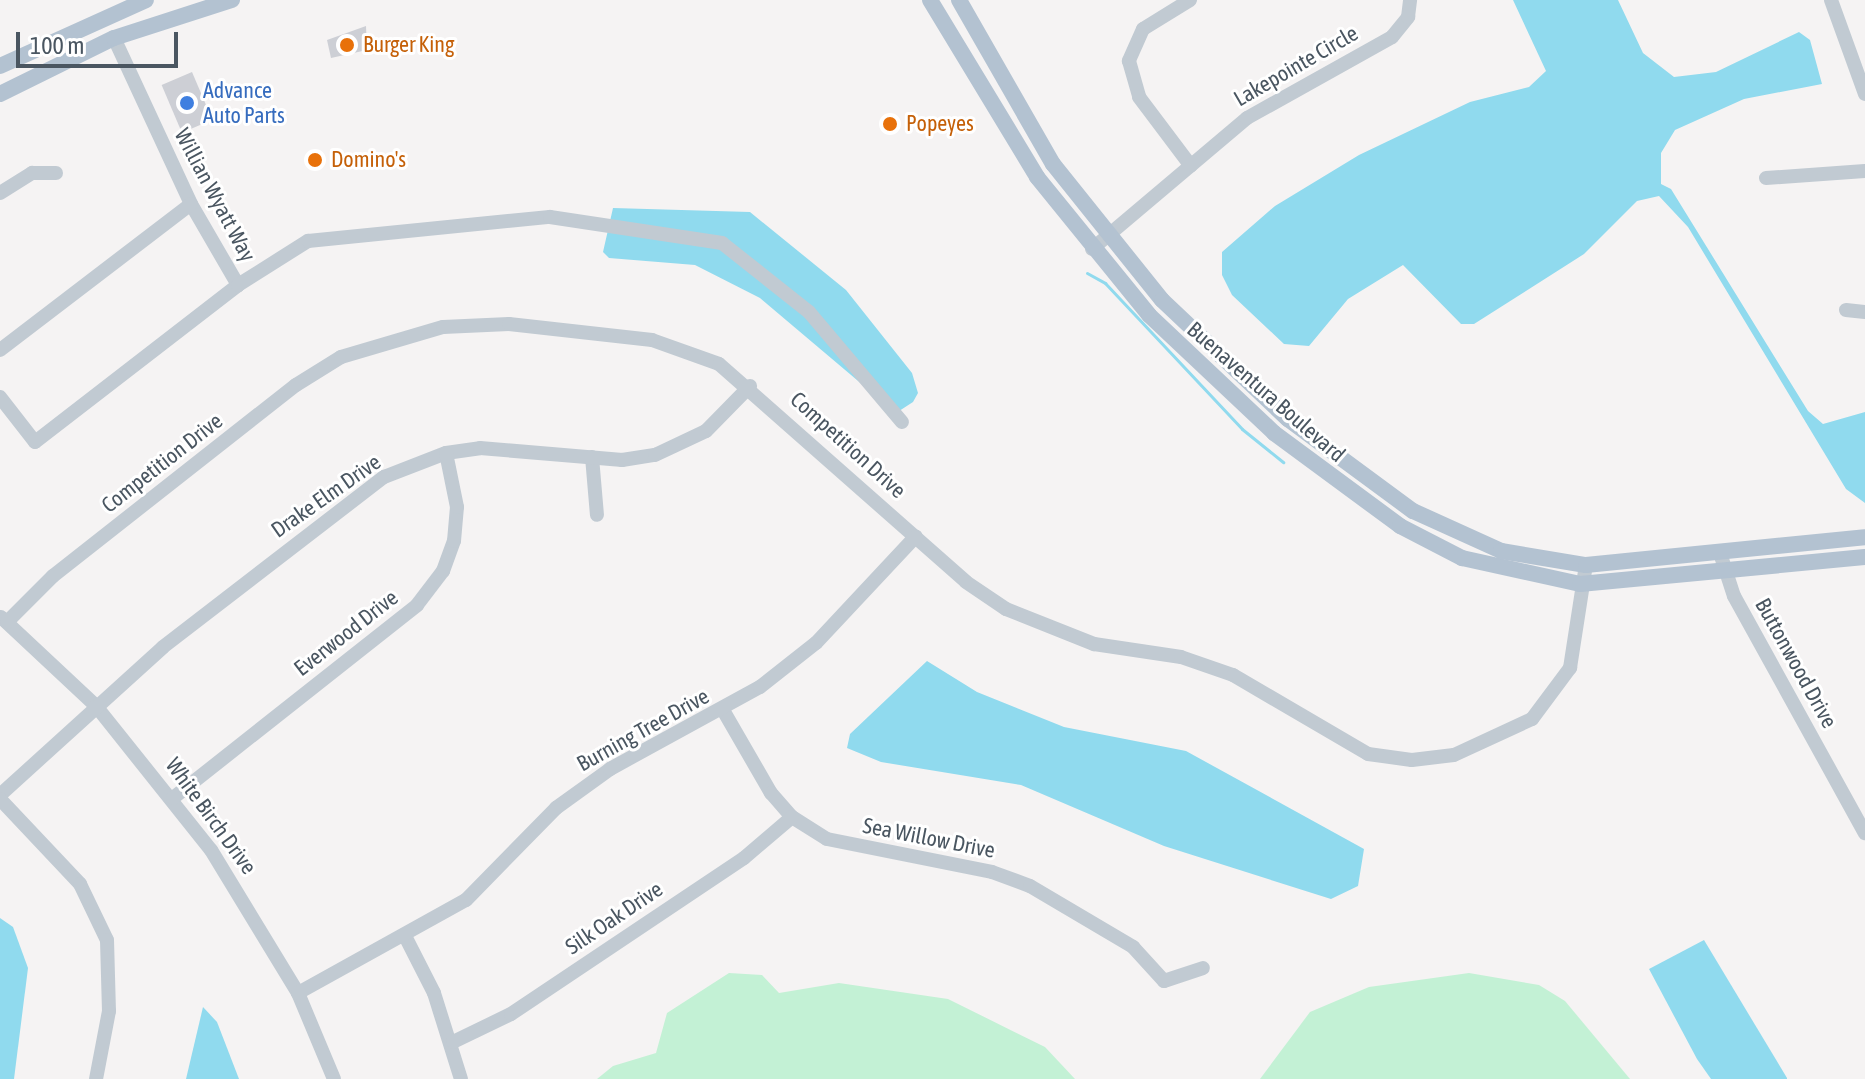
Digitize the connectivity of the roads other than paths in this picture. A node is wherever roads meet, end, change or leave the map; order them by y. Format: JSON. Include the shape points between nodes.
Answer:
{"nodes":[{"id":1,"x":146,"y":0,"type":"edge"},
{"id":2,"x":232,"y":0,"type":"edge"},
{"id":3,"x":1190,"y":0,"type":"edge"},
{"id":4,"x":1410,"y":0,"type":"edge"},
{"id":5,"x":1831,"y":0,"type":"edge"},
{"id":6,"x":960,"y":1,"type":"edge"},
{"id":7,"x":933,"y":6,"type":"edge"},
{"id":8,"x":114,"y":38,"type":"junction"},
{"id":9,"x":0,"y":66,"type":"edge"},
{"id":10,"x":0,"y":94,"type":"edge"},
{"id":11,"x":1865,"y":94,"type":"edge"},
{"id":12,"x":1191,"y":166,"type":"junction"},
{"id":13,"x":1865,"y":171,"type":"edge"},
{"id":14,"x":56,"y":173,"type":"dead end"},
{"id":15,"x":1766,"y":178,"type":"dead end"},
{"id":16,"x":0,"y":193,"type":"edge"},
{"id":17,"x":191,"y":204,"type":"junction"},
{"id":18,"x":1108,"y":237,"type":"junction"},
{"id":19,"x":1092,"y":249,"type":"junction"},
{"id":20,"x":238,"y":285,"type":"junction"},
{"id":21,"x":1846,"y":310,"type":"dead end"},
{"id":22,"x":1865,"y":312,"type":"edge"},
{"id":23,"x":0,"y":350,"type":"edge"},
{"id":24,"x":750,"y":386,"type":"junction"},
{"id":25,"x":0,"y":397,"type":"edge"},
{"id":26,"x":902,"y":422,"type":"dead end"},
{"id":27,"x":446,"y":453,"type":"junction"},
{"id":28,"x":592,"y":457,"type":"junction"},
{"id":29,"x":597,"y":515,"type":"dead end"},
{"id":30,"x":916,"y":536,"type":"junction"},
{"id":31,"x":1865,"y":537,"type":"edge"},
{"id":32,"x":1720,"y":553,"type":"junction"},
{"id":33,"x":1865,"y":557,"type":"edge"},
{"id":34,"x":1586,"y":565,"type":"junction"},
{"id":35,"x":1723,"y":572,"type":"junction"},
{"id":36,"x":1580,"y":584,"type":"junction"},
{"id":37,"x":3,"y":619,"type":"edge"},
{"id":38,"x":96,"y":706,"type":"junction"},
{"id":39,"x":723,"y":710,"type":"junction"},
{"id":40,"x":0,"y":797,"type":"edge"},
{"id":41,"x":173,"y":798,"type":"junction"},
{"id":42,"x":792,"y":817,"type":"junction"},
{"id":43,"x":1865,"y":833,"type":"edge"},
{"id":44,"x":405,"y":936,"type":"junction"},
{"id":45,"x":1203,"y":968,"type":"dead end"},
{"id":46,"x":298,"y":993,"type":"junction"},
{"id":47,"x":453,"y":1042,"type":"junction"},
{"id":48,"x":96,"y":1079,"type":"edge"},
{"id":49,"x":334,"y":1079,"type":"edge"},
{"id":50,"x":461,"y":1079,"type":"edge"}],
"edges":[{"from":1,"to":9,"type":"main road"},
{"from":2,"to":8,"type":"main road"},
{"from":3,"to":12,"type":"street","via":[[1143,29],[1129,61],[1139,97]]},
{"from":4,"to":12,"type":"street","name":"Lakepointe Circle","via":[[1408,17],[1392,37],[1262,108]]},
{"from":5,"to":11,"type":"street"},
{"from":6,"to":7,"type":"street"},
{"from":6,"to":18,"type":"main road","name":"Buenaventura Boulevard","via":[[1053,164]]},
{"from":7,"to":19,"type":"main road","name":"Buenaventura Boulevard","via":[[1037,177]]},
{"from":8,"to":10,"type":"main road"},
{"from":8,"to":17,"type":"street","name":"Willian Wyatt Way"},
{"from":12,"to":18,"type":"street","name":"Lakepointe Circle"},
{"from":13,"to":15,"type":"street"},
{"from":14,"to":16,"type":"street","via":[[32,173]]},
{"from":17,"to":20,"type":"street","name":"Willian Wyatt Way"},
{"from":17,"to":23,"type":"street"},
{"from":18,"to":19,"type":"street","name":"Lakepointe Circle"},
{"from":18,"to":34,"type":"main road","name":"Buenaventura Boulevard","via":[[1231,370],[1347,466],[1470,540]]},
{"from":19,"to":36,"type":"main road","name":"Buenaventura Boulevard","via":[[1189,356],[1350,492],[1462,558]]},
{"from":20,"to":25,"type":"street","via":[[35,442]]},
{"from":20,"to":26,"type":"street","via":[[308,241],[374,230],[550,217],[722,243],[809,312]]},
{"from":21,"to":22,"type":"street"},
{"from":24,"to":28,"type":"street","name":"Drake Elm Drive","via":[[723,417],[683,443],[644,456]]},
{"from":24,"to":30,"type":"street","name":"Competition Drive"},
{"from":24,"to":37,"type":"street","name":"Competition Drive","via":[[696,353],[593,332],[509,324],[443,327],[383,343],[341,357],[296,385]]},
{"from":27,"to":28,"type":"street","name":"Drake Elm Drive","via":[[497,448]]},
{"from":27,"to":38,"type":"street","name":"Drake Elm Drive","via":[[384,477],[351,499]]},
{"from":27,"to":41,"type":"street","name":"Everwood Drive","via":[[457,507],[454,541],[443,571],[417,605]]},
{"from":28,"to":29,"type":"street"},
{"from":30,"to":36,"type":"street","name":"Competition Drive","via":[[966,582],[1040,625],[1094,644],[1181,657],[1233,675],[1336,739],[1368,754],[1412,760],[1478,748],[1532,719],[1553,698],[1576,646]]},
{"from":30,"to":39,"type":"street","name":"Burning Tree Drive","via":[[816,643]]},
{"from":31,"to":32,"type":"main road","name":"Buenaventura Boulevard"},
{"from":32,"to":34,"type":"main road","name":"Buenaventura Boulevard"},
{"from":32,"to":35,"type":"street","name":"Buttonwood Drive"},
{"from":33,"to":35,"type":"main road","name":"Buenaventura Boulevard"},
{"from":34,"to":36,"type":"street","name":"Competition Drive"},
{"from":35,"to":36,"type":"main road","name":"Buenaventura Boulevard"},
{"from":35,"to":43,"type":"street","name":"Buttonwood Drive"},
{"from":37,"to":38,"type":"street","name":"White Birch Drive"},
{"from":38,"to":40,"type":"street","name":"Drake Elm Drive"},
{"from":38,"to":41,"type":"street","name":"White Birch Drive"},
{"from":39,"to":42,"type":"street","name":"Sea Willow Drive"},
{"from":39,"to":44,"type":"street","name":"Burning Tree Drive","via":[[610,769],[556,808],[466,900]]},
{"from":40,"to":48,"type":"street","via":[[80,884],[107,940],[109,1011]]},
{"from":41,"to":46,"type":"street","name":"White Birch Drive","via":[[238,890]]},
{"from":42,"to":45,"type":"street","name":"Sea Willow Drive","via":[[827,839],[992,872],[1030,886],[1133,947],[1164,981]]},
{"from":42,"to":47,"type":"street","name":"Silk Oak Drive","via":[[744,858],[524,1006]]},
{"from":44,"to":46,"type":"street","name":"Burning Tree Drive"},
{"from":44,"to":47,"type":"street"},
{"from":46,"to":49,"type":"street","name":"White Birch Drive"},
{"from":47,"to":50,"type":"street"}]}
